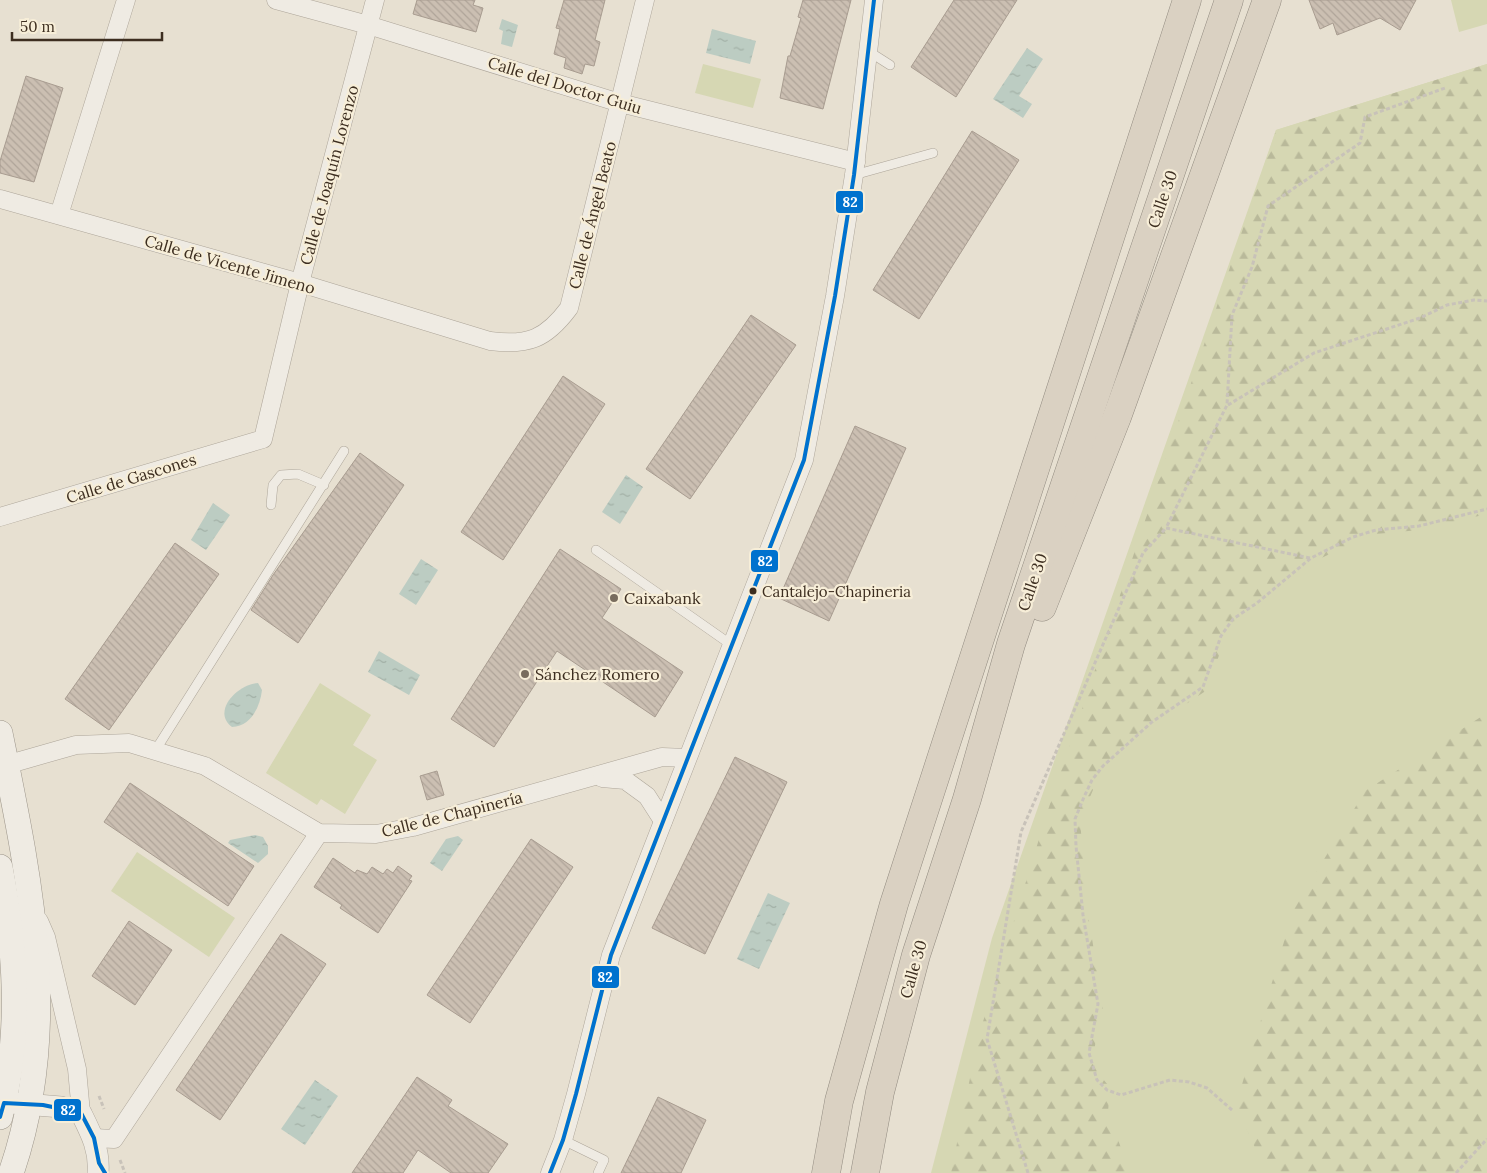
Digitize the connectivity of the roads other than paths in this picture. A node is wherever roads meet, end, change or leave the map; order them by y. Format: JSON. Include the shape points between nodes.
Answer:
{"nodes":[{"id":1,"x":126,"y":0,"type":"edge"},
{"id":2,"x":276,"y":0,"type":"edge"},
{"id":3,"x":375,"y":0,"type":"edge"},
{"id":4,"x":645,"y":0,"type":"edge"},
{"id":5,"x":874,"y":0,"type":"edge"},
{"id":6,"x":1187,"y":0,"type":"edge"},
{"id":7,"x":1229,"y":0,"type":"edge"},
{"id":8,"x":1267,"y":0,"type":"edge"},
{"id":9,"x":368,"y":25,"type":"junction"},
{"id":10,"x":868,"y":51,"type":"junction"},
{"id":11,"x":890,"y":65,"type":"dead end"},
{"id":12,"x":620,"y":103,"type":"junction"},
{"id":13,"x":933,"y":154,"type":"dead end"},
{"id":14,"x":855,"y":168,"type":"junction"},
{"id":15,"x":0,"y":199,"type":"edge"},
{"id":16,"x":59,"y":215,"type":"junction"},
{"id":17,"x":300,"y":283,"type":"junction"},
{"id":18,"x":459,"y":332,"type":"joint"},
{"id":19,"x":263,"y":439,"type":"joint"},
{"id":20,"x":344,"y":451,"type":"dead end"},
{"id":21,"x":324,"y":485,"type":"junction"},
{"id":22,"x":271,"y":505,"type":"dead end"},
{"id":23,"x":0,"y":517,"type":"edge"},
{"id":24,"x":596,"y":550,"type":"dead end"},
{"id":25,"x":733,"y":646,"type":"junction"},
{"id":26,"x":0,"y":733,"type":"edge"},
{"id":27,"x":155,"y":751,"type":"junction"},
{"id":28,"x":687,"y":758,"type":"junction"},
{"id":29,"x":6,"y":765,"type":"junction"},
{"id":30,"x":589,"y":776,"type":"junction"},
{"id":31,"x":966,"y":799,"type":"junction"},
{"id":32,"x":663,"y":822,"type":"junction"},
{"id":33,"x":319,"y":833,"type":"junction"},
{"id":34,"x":0,"y":867,"type":"edge"},
{"id":35,"x":32,"y":906,"type":"junction"},
{"id":36,"x":1,"y":945,"type":"edge"},
{"id":37,"x":15,"y":977,"type":"junction"},
{"id":38,"x":28,"y":1103,"type":"junction"},
{"id":39,"x":2,"y":1110,"type":"edge"},
{"id":40,"x":81,"y":1113,"type":"junction"},
{"id":41,"x":94,"y":1138,"type":"junction"},
{"id":42,"x":563,"y":1140,"type":"junction"},
{"id":43,"x":100,"y":1170,"type":"edge"},
{"id":44,"x":11,"y":1173,"type":"edge"},
{"id":45,"x":550,"y":1173,"type":"edge"},
{"id":46,"x":598,"y":1173,"type":"edge"},
{"id":47,"x":826,"y":1173,"type":"edge"},
{"id":48,"x":865,"y":1173,"type":"edge"}],
"edges":[{"from":1,"to":16,"type":"street"},
{"from":2,"to":9,"type":"street","name":"Calle del Doctor Guiu"},
{"from":3,"to":9,"type":"street","name":"Calle de Joaquín Lorenzo"},
{"from":4,"to":12,"type":"street","name":"Calle de Ángel Beato"},
{"from":5,"to":10,"type":"street"},
{"from":6,"to":47,"type":"highway","name":"Calle 30","via":[[894,904],[839,1101]]},
{"from":7,"to":31,"type":"highway","name":"Calle 30","via":[[1012,644]]},
{"from":8,"to":31,"type":"highway","via":[[1117,418]]},
{"from":9,"to":12,"type":"street","name":"Calle del Doctor Guiu"},
{"from":9,"to":17,"type":"street","name":"Calle de Joaquín Lorenzo"},
{"from":10,"to":11,"type":"lane"},
{"from":10,"to":14,"type":"street"},
{"from":12,"to":14,"type":"street","name":"Calle del Doctor Guiu"},
{"from":12,"to":18,"type":"street","name":"Calle de Ángel Beato","via":[[569,308],[545,334],[521,343],[490,341]]},
{"from":13,"to":14,"type":"lane"},
{"from":14,"to":25,"type":"street","via":[[804,460]]},
{"from":15,"to":16,"type":"street","name":"Calle de Vicente Jimeno"},
{"from":16,"to":17,"type":"street","name":"Calle de Vicente Jimeno"},
{"from":17,"to":18,"type":"street","name":"Calle de Vicente Jimeno"},
{"from":17,"to":19,"type":"street","name":"Calle de Joaquín Lorenzo"},
{"from":19,"to":23,"type":"street","name":"Calle de Gascones"},
{"from":20,"to":21,"type":"lane"},
{"from":21,"to":22,"type":"lane","via":[[298,474],[281,474],[273,485]]},
{"from":21,"to":27,"type":"lane"},
{"from":24,"to":25,"type":"lane"},
{"from":25,"to":28,"type":"street"},
{"from":26,"to":29,"type":"main road"},
{"from":27,"to":29,"type":"street","name":"Calle de Chapinería","via":[[129,743],[76,745]]},
{"from":27,"to":33,"type":"street","name":"Calle de Chapinería","via":[[205,766]]},
{"from":28,"to":30,"type":"street","name":"Calle de Chapinería","via":[[662,758]]},
{"from":28,"to":32,"type":"street"},
{"from":29,"to":35,"type":"main road"},
{"from":30,"to":32,"type":"street","name":"Calle de Chapinería","via":[[625,780],[647,796]]},
{"from":30,"to":33,"type":"street","name":"Calle de Chapinería","via":[[413,827],[376,834]]},
{"from":31,"to":48,"type":"highway","name":"Calle 30","via":[[916,955],[880,1092]]},
{"from":32,"to":42,"type":"street","via":[[611,955]]},
{"from":33,"to":41,"type":"street","via":[[114,1139]]},
{"from":34,"to":37,"type":"main road"},
{"from":35,"to":38,"type":"main road","via":[[39,997],[38,1036]]},
{"from":35,"to":40,"type":"street","via":[[46,937],[77,1069]]},
{"from":36,"to":37,"type":"lane"},
{"from":37,"to":39,"type":"main road","via":[[12,1055]]},
{"from":38,"to":39,"type":"street"},
{"from":38,"to":40,"type":"street"},
{"from":38,"to":44,"type":"main road"},
{"from":40,"to":41,"type":"street"},
{"from":41,"to":43,"type":"street"},
{"from":42,"to":45,"type":"street"},
{"from":42,"to":46,"type":"lane","via":[[604,1160]]}]}
